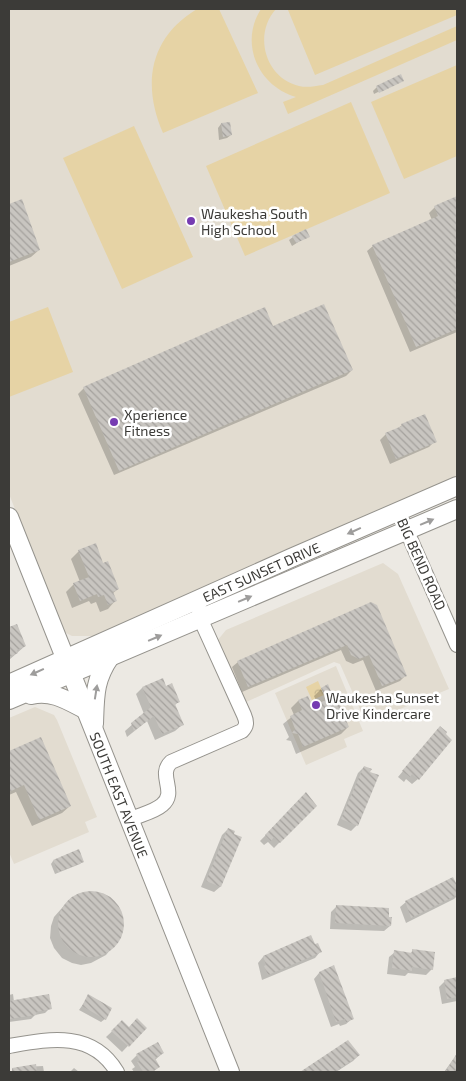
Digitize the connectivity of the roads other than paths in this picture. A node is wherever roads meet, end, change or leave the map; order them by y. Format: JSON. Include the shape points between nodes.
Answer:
{"nodes":[{"id":1,"x":457,"y":486,"type":"edge"},
{"id":2,"x":457,"y":509,"type":"edge"},
{"id":3,"x":398,"y":511,"type":"junction"},
{"id":4,"x":9,"y":516,"type":"edge"},
{"id":5,"x":406,"y":531,"type":"junction"},
{"id":6,"x":198,"y":599,"type":"junction"},
{"id":7,"x":200,"y":618,"type":"junction"},
{"id":8,"x":57,"y":636,"type":"junction"},
{"id":9,"x":115,"y":636,"type":"junction"},
{"id":10,"x":457,"y":645,"type":"edge"},
{"id":11,"x":110,"y":657,"type":"junction"},
{"id":12,"x":68,"y":666,"type":"junction"},
{"id":13,"x":9,"y":684,"type":"edge"},
{"id":14,"x":9,"y":700,"type":"edge"},
{"id":15,"x":84,"y":708,"type":"junction"},
{"id":16,"x":93,"y":730,"type":"junction"},
{"id":17,"x":129,"y":820,"type":"junction"},
{"id":18,"x":9,"y":1046,"type":"edge"},
{"id":19,"x":117,"y":1072,"type":"edge"},
{"id":20,"x":230,"y":1072,"type":"edge"}],
"edges":[{"from":1,"to":3,"type":"main road","name":"EAST SUNSET DRIVE"},
{"from":5,"to":2,"type":"main road","name":"EAST SUNSET DRIVE","one_way":true},
{"from":3,"to":5,"type":"street","name":"BIG BEND ROAD"},
{"from":3,"to":6,"type":"main road","name":"EAST SUNSET DRIVE","one_way":true},
{"from":4,"to":8,"type":"main road","name":"SOUTH EAST AVENUE"},
{"from":7,"to":5,"type":"main road","name":"EAST SUNSET DRIVE","one_way":true},
{"from":5,"to":10,"type":"street","name":"BIG BEND ROAD"},
{"from":6,"to":7,"type":"street"},
{"from":6,"to":9,"type":"main road","name":"EAST SUNSET DRIVE"},
{"from":11,"to":7,"type":"main road","name":"EAST SUNSET DRIVE","one_way":true},
{"from":7,"to":17,"type":"street","via":[[246,726],[242,731],[171,762],[165,774],[170,793],[166,801],[160,807]]},
{"from":8,"to":9,"type":"main road","via":[[87,640]]},
{"from":8,"to":12,"type":"main road","name":"SOUTH EAST AVENUE"},
{"from":9,"to":12,"type":"main road","name":"EAST SUNSET DRIVE"},
{"from":11,"to":12,"type":"main road","name":"EAST SUNSET DRIVE"},
{"from":16,"to":11,"type":"main road","one_way":true,"via":[[99,675]]},
{"from":12,"to":13,"type":"main road","one_way":true},
{"from":12,"to":14,"type":"main road"},
{"from":12,"to":15,"type":"main road","name":"SOUTH EAST AVENUE"},
{"from":14,"to":15,"type":"main road","via":[[50,694]]},
{"from":15,"to":16,"type":"main road","name":"SOUTH EAST AVENUE"},
{"from":16,"to":17,"type":"main road","name":"SOUTH EAST AVENUE"},
{"from":17,"to":20,"type":"main road","name":"SOUTH EAST AVENUE"},
{"from":18,"to":19,"type":"street","via":[[48,1039],[74,1041],[106,1058]]}]}
